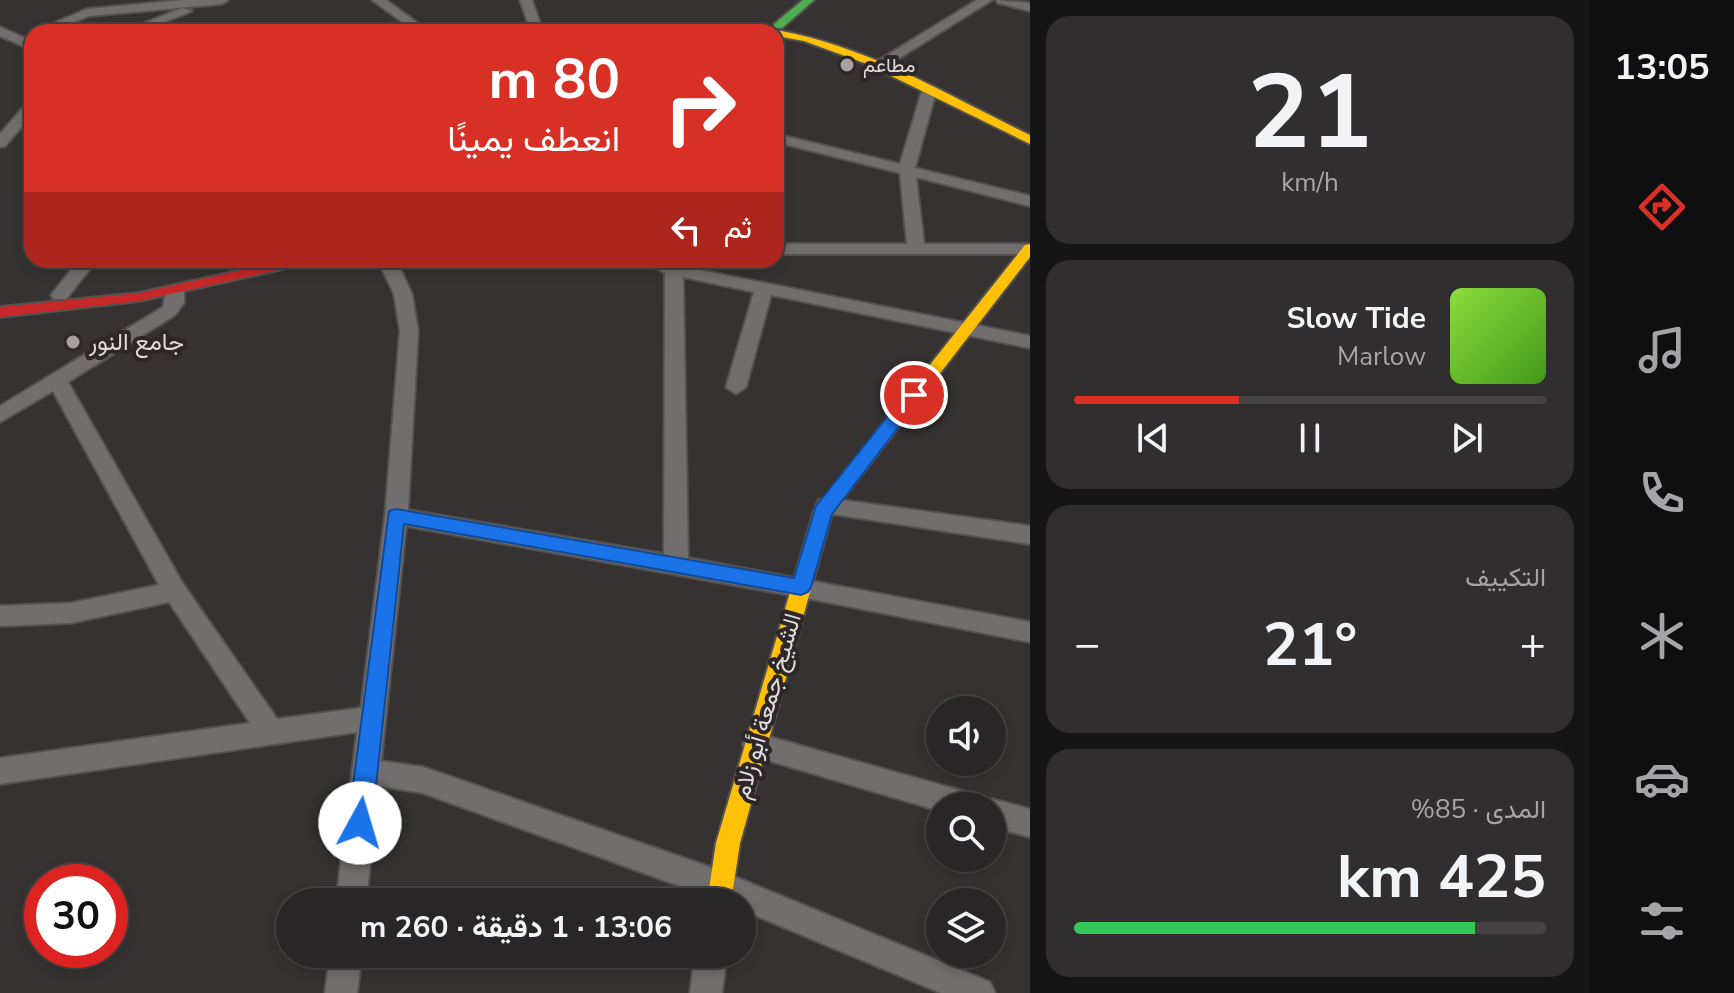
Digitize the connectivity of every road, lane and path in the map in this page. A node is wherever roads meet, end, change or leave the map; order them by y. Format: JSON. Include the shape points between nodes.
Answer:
{"nodes":[{"id":1,"x":222,"y":0,"type":"edge"},
{"id":2,"x":230,"y":0,"type":"edge"},
{"id":3,"x":378,"y":0,"type":"edge"},
{"id":4,"x":526,"y":0,"type":"edge"},
{"id":5,"x":792,"y":0,"type":"edge"},
{"id":6,"x":809,"y":0,"type":"edge"},
{"id":7,"x":986,"y":0,"type":"edge"},
{"id":8,"x":1002,"y":0,"type":"edge"},
{"id":9,"x":103,"y":5,"type":"edge"},
{"id":10,"x":1030,"y":7,"type":"edge"},
{"id":11,"x":59,"y":24,"type":"edge"},
{"id":12,"x":149,"y":24,"type":"edge"},
{"id":13,"x":412,"y":24,"type":"edge"},
{"id":14,"x":534,"y":24,"type":"edge"},
{"id":15,"x":772,"y":24,"type":"edge"},
{"id":16,"x":775,"y":24,"type":"edge"},
{"id":17,"x":784,"y":30,"type":"edge"},
{"id":18,"x":0,"y":31,"type":"edge"},
{"id":19,"x":784,"y":32,"type":"edge"},
{"id":20,"x":24,"y":38,"type":"edge"},
{"id":21,"x":24,"y":38,"type":"edge"},
{"id":22,"x":0,"y":49,"type":"edge"},
{"id":23,"x":883,"y":62,"type":"junction"},
{"id":24,"x":929,"y":91,"type":"junction"},
{"id":25,"x":24,"y":115,"type":"edge"},
{"id":26,"x":1030,"y":127,"type":"edge"},
{"id":27,"x":784,"y":140,"type":"edge"},
{"id":28,"x":1030,"y":140,"type":"edge"},
{"id":29,"x":0,"y":143,"type":"edge"},
{"id":30,"x":907,"y":168,"type":"junction"},
{"id":31,"x":1030,"y":201,"type":"edge"},
{"id":32,"x":1030,"y":248,"type":"edge"},
{"id":33,"x":784,"y":249,"type":"edge"},
{"id":34,"x":916,"y":249,"type":"junction"},
{"id":35,"x":82,"y":268,"type":"edge"},
{"id":36,"x":210,"y":268,"type":"edge"},
{"id":37,"x":271,"y":268,"type":"edge"},
{"id":38,"x":392,"y":268,"type":"edge"},
{"id":39,"x":669,"y":268,"type":"edge"},
{"id":40,"x":674,"y":270,"type":"junction"},
{"id":41,"x":764,"y":288,"type":"junction"},
{"id":42,"x":175,"y":291,"type":"junction"},
{"id":43,"x":60,"y":295,"type":"junction"},
{"id":44,"x":0,"y":298,"type":"edge"},
{"id":45,"x":0,"y":312,"type":"edge"},
{"id":46,"x":966,"y":329,"type":"junction"},
{"id":47,"x":1030,"y":342,"type":"edge"},
{"id":48,"x":57,"y":381,"type":"junction"},
{"id":49,"x":736,"y":387,"type":"dead end"},
{"id":50,"x":0,"y":415,"type":"edge"},
{"id":51,"x":827,"y":506,"type":"junction"},
{"id":52,"x":396,"y":516,"type":"junction"},
{"id":53,"x":1030,"y":535,"type":"edge"},
{"id":54,"x":676,"y":565,"type":"junction"},
{"id":55,"x":801,"y":587,"type":"junction"},
{"id":56,"x":175,"y":591,"type":"junction"},
{"id":57,"x":0,"y":616,"type":"edge"},
{"id":58,"x":1030,"y":632,"type":"edge"},
{"id":59,"x":372,"y":718,"type":"junction"},
{"id":60,"x":271,"y":733,"type":"junction"},
{"id":61,"x":756,"y":745,"type":"junction"},
{"id":62,"x":0,"y":771,"type":"edge"},
{"id":63,"x":366,"y":771,"type":"junction"},
{"id":64,"x":926,"y":794,"type":"edge"},
{"id":65,"x":1006,"y":817,"type":"edge"},
{"id":66,"x":1030,"y":823,"type":"edge"},
{"id":67,"x":353,"y":888,"type":"edge"},
{"id":68,"x":704,"y":888,"type":"edge"},
{"id":69,"x":721,"y":888,"type":"edge"},
{"id":70,"x":756,"y":908,"type":"edge"},
{"id":71,"x":344,"y":968,"type":"edge"},
{"id":72,"x":709,"y":968,"type":"edge"},
{"id":73,"x":341,"y":993,"type":"edge"},
{"id":74,"x":706,"y":993,"type":"edge"},
{"id":75,"x":979,"y":993,"type":"edge"}],
"edges":[{"from":1,"to":9,"type":"street"},
{"from":2,"to":12,"type":"street"},
{"from":3,"to":13,"type":"street"},
{"from":4,"to":14,"type":"street"},
{"from":5,"to":15,"type":"main road"},
{"from":6,"to":16,"type":"main road"},
{"from":7,"to":23,"type":"street"},
{"from":8,"to":10,"type":"street"},
{"from":9,"to":11,"type":"street"},
{"from":17,"to":23,"type":"main road"},
{"from":18,"to":20,"type":"street"},
{"from":19,"to":24,"type":"main road"},
{"from":21,"to":22,"type":"street"},
{"from":23,"to":26,"type":"main road"},
{"from":24,"to":28,"type":"main road"},
{"from":24,"to":30,"type":"street"},
{"from":25,"to":29,"type":"street"},
{"from":27,"to":30,"type":"street"},
{"from":30,"to":31,"type":"street"},
{"from":30,"to":34,"type":"street"},
{"from":32,"to":34,"type":"street"},
{"from":32,"to":46,"type":"main road","name":"الشيخ جمعة أبو زلام"},
{"from":33,"to":34,"type":"street"},
{"from":35,"to":43,"type":"street"},
{"from":36,"to":43,"type":"main road"},
{"from":37,"to":42,"type":"main road"},
{"from":38,"to":52,"type":"street","via":[[407,301],[409,331]]},
{"from":39,"to":40,"type":"street"},
{"from":40,"to":41,"type":"street"},
{"from":40,"to":54,"type":"street"},
{"from":41,"to":46,"type":"street"},
{"from":41,"to":49,"type":"street"},
{"from":42,"to":45,"type":"main road"},
{"from":42,"to":48,"type":"street","via":[[169,311]]},
{"from":43,"to":44,"type":"main road"},
{"from":46,"to":47,"type":"street"},
{"from":46,"to":51,"type":"main road","name":"الشيخ جمعة أبو زلام"},
{"from":48,"to":50,"type":"street"},
{"from":48,"to":56,"type":"street"},
{"from":51,"to":53,"type":"street"},
{"from":51,"to":55,"type":"main road","name":"الشيخ جمعة أبو زلام"},
{"from":52,"to":54,"type":"street"},
{"from":52,"to":59,"type":"street"},
{"from":54,"to":55,"type":"street"},
{"from":55,"to":58,"type":"street"},
{"from":55,"to":61,"type":"main road","name":"الشيخ جمعة أبو زلام"},
{"from":56,"to":57,"type":"street","via":[[71,613]]},
{"from":56,"to":60,"type":"street"},
{"from":59,"to":60,"type":"street"},
{"from":59,"to":63,"type":"street"},
{"from":60,"to":62,"type":"street"},
{"from":61,"to":64,"type":"street"},
{"from":61,"to":69,"type":"main road","name":"الشيخ جمعة أبو زلام"},
{"from":63,"to":67,"type":"street"},
{"from":63,"to":68,"type":"street","via":[[423,780]]},
{"from":65,"to":66,"type":"street"},
{"from":70,"to":75,"type":"street"},
{"from":71,"to":73,"type":"street"},
{"from":72,"to":74,"type":"street"}]}
